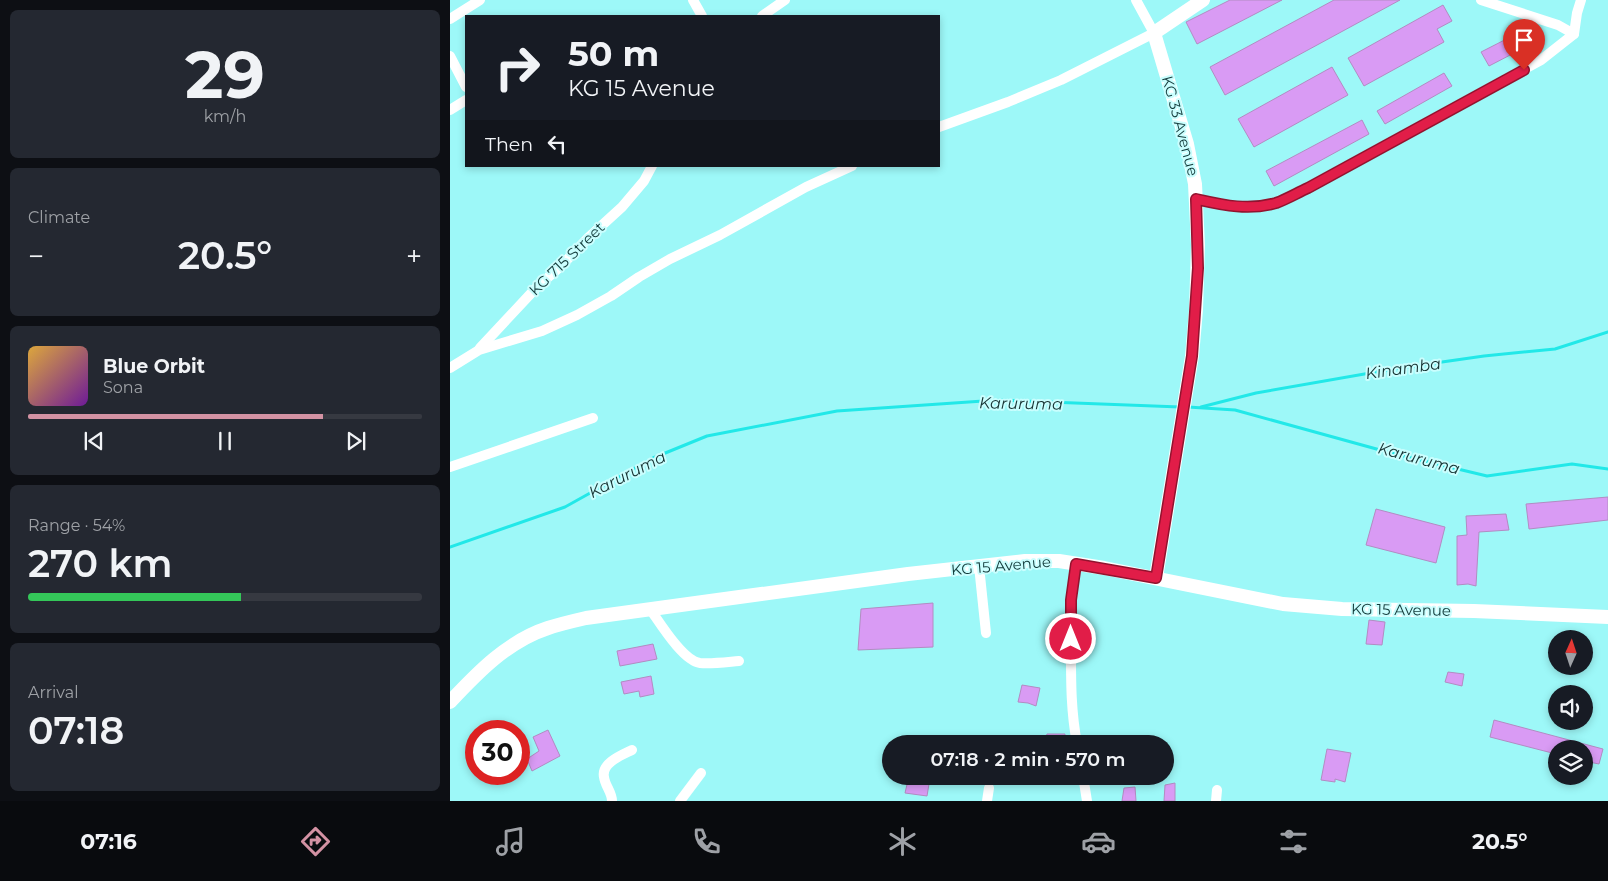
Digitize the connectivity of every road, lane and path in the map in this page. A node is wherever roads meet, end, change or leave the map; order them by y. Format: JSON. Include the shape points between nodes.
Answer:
{"nodes":[{"id":1,"x":480,"y":0,"type":"edge"},
{"id":2,"x":693,"y":0,"type":"edge"},
{"id":3,"x":785,"y":0,"type":"edge"},
{"id":4,"x":1136,"y":0,"type":"edge"},
{"id":5,"x":1203,"y":0,"type":"edge"},
{"id":6,"x":1481,"y":0,"type":"edge"},
{"id":7,"x":1582,"y":0,"type":"edge"},
{"id":8,"x":701,"y":15,"type":"edge"},
{"id":9,"x":763,"y":15,"type":"edge"},
{"id":10,"x":450,"y":19,"type":"edge"},
{"id":11,"x":1154,"y":33,"type":"junction"},
{"id":12,"x":1574,"y":34,"type":"junction"},
{"id":13,"x":450,"y":56,"type":"edge"},
{"id":14,"x":465,"y":85,"type":"edge"},
{"id":15,"x":465,"y":101,"type":"edge"},
{"id":16,"x":450,"y":110,"type":"edge"},
{"id":17,"x":940,"y":126,"type":"edge"},
{"id":18,"x":651,"y":167,"type":"edge"},
{"id":19,"x":850,"y":167,"type":"edge"},
{"id":20,"x":1196,"y":199,"type":"junction"},
{"id":21,"x":479,"y":350,"type":"junction"},
{"id":22,"x":450,"y":368,"type":"edge"},
{"id":23,"x":593,"y":418,"type":"dead end"},
{"id":24,"x":450,"y":467,"type":"edge"},
{"id":25,"x":1076,"y":564,"type":"junction"},
{"id":26,"x":979,"y":566,"type":"junction"},
{"id":27,"x":1156,"y":578,"type":"junction"},
{"id":28,"x":650,"y":609,"type":"junction"},
{"id":29,"x":1608,"y":617,"type":"edge"},
{"id":30,"x":986,"y":633,"type":"dead end"},
{"id":31,"x":739,"y":661,"type":"dead end"},
{"id":32,"x":450,"y":702,"type":"edge"},
{"id":33,"x":1076,"y":735,"type":"edge"},
{"id":34,"x":632,"y":750,"type":"dead end"},
{"id":35,"x":701,"y":773,"type":"dead end"},
{"id":36,"x":1084,"y":785,"type":"edge"},
{"id":37,"x":989,"y":788,"type":"dead end"},
{"id":38,"x":1217,"y":790,"type":"dead end"},
{"id":39,"x":612,"y":801,"type":"edge"},
{"id":40,"x":680,"y":801,"type":"edge"},
{"id":41,"x":987,"y":801,"type":"edge"},
{"id":42,"x":1087,"y":801,"type":"edge"},
{"id":43,"x":1216,"y":801,"type":"edge"}],
"edges":[{"from":1,"to":10,"type":"street"},
{"from":2,"to":8,"type":"street"},
{"from":3,"to":9,"type":"street"},
{"from":4,"to":11,"type":"street"},
{"from":5,"to":11,"type":"main road"},
{"from":6,"to":12,"type":"street","via":[[1558,25]]},
{"from":7,"to":12,"type":"street"},
{"from":11,"to":17,"type":"street","via":[[1061,80]]},
{"from":11,"to":20,"type":"main road","name":"KG 33 Avenue","via":[[1187,144]]},
{"from":12,"to":20,"type":"street","via":[[1541,60],[1276,203],[1246,208]]},
{"from":13,"to":14,"type":"street"},
{"from":15,"to":16,"type":"street"},
{"from":18,"to":21,"type":"street","name":"KG 715 Street","via":[[622,207],[536,288]]},
{"from":19,"to":21,"type":"street","via":[[806,186],[720,235],[670,259],[577,315],[542,331]]},
{"from":20,"to":27,"type":"main road","name":"KG 33 Avenue","via":[[1198,268],[1192,356]]},
{"from":21,"to":22,"type":"street"},
{"from":23,"to":24,"type":"street"},
{"from":25,"to":26,"type":"main road","name":"KG 15 Avenue","via":[[1025,561]]},
{"from":25,"to":27,"type":"main road","name":"KG 15 Avenue"},
{"from":25,"to":33,"type":"street","via":[[1070,628]]},
{"from":26,"to":28,"type":"main road","name":"KG 15 Avenue"},
{"from":26,"to":30,"type":"street"},
{"from":27,"to":29,"type":"main road","name":"KG 15 Avenue","via":[[1283,604],[1342,609]]},
{"from":28,"to":31,"type":"street","via":[[692,661]]},
{"from":28,"to":32,"type":"main road","name":"KG 15 Avenue","via":[[586,618],[547,628],[510,646]]},
{"from":34,"to":39,"type":"street","via":[[613,760],[604,770]]},
{"from":35,"to":40,"type":"street"},
{"from":36,"to":42,"type":"street"},
{"from":37,"to":41,"type":"street"},
{"from":38,"to":43,"type":"street"}]}
